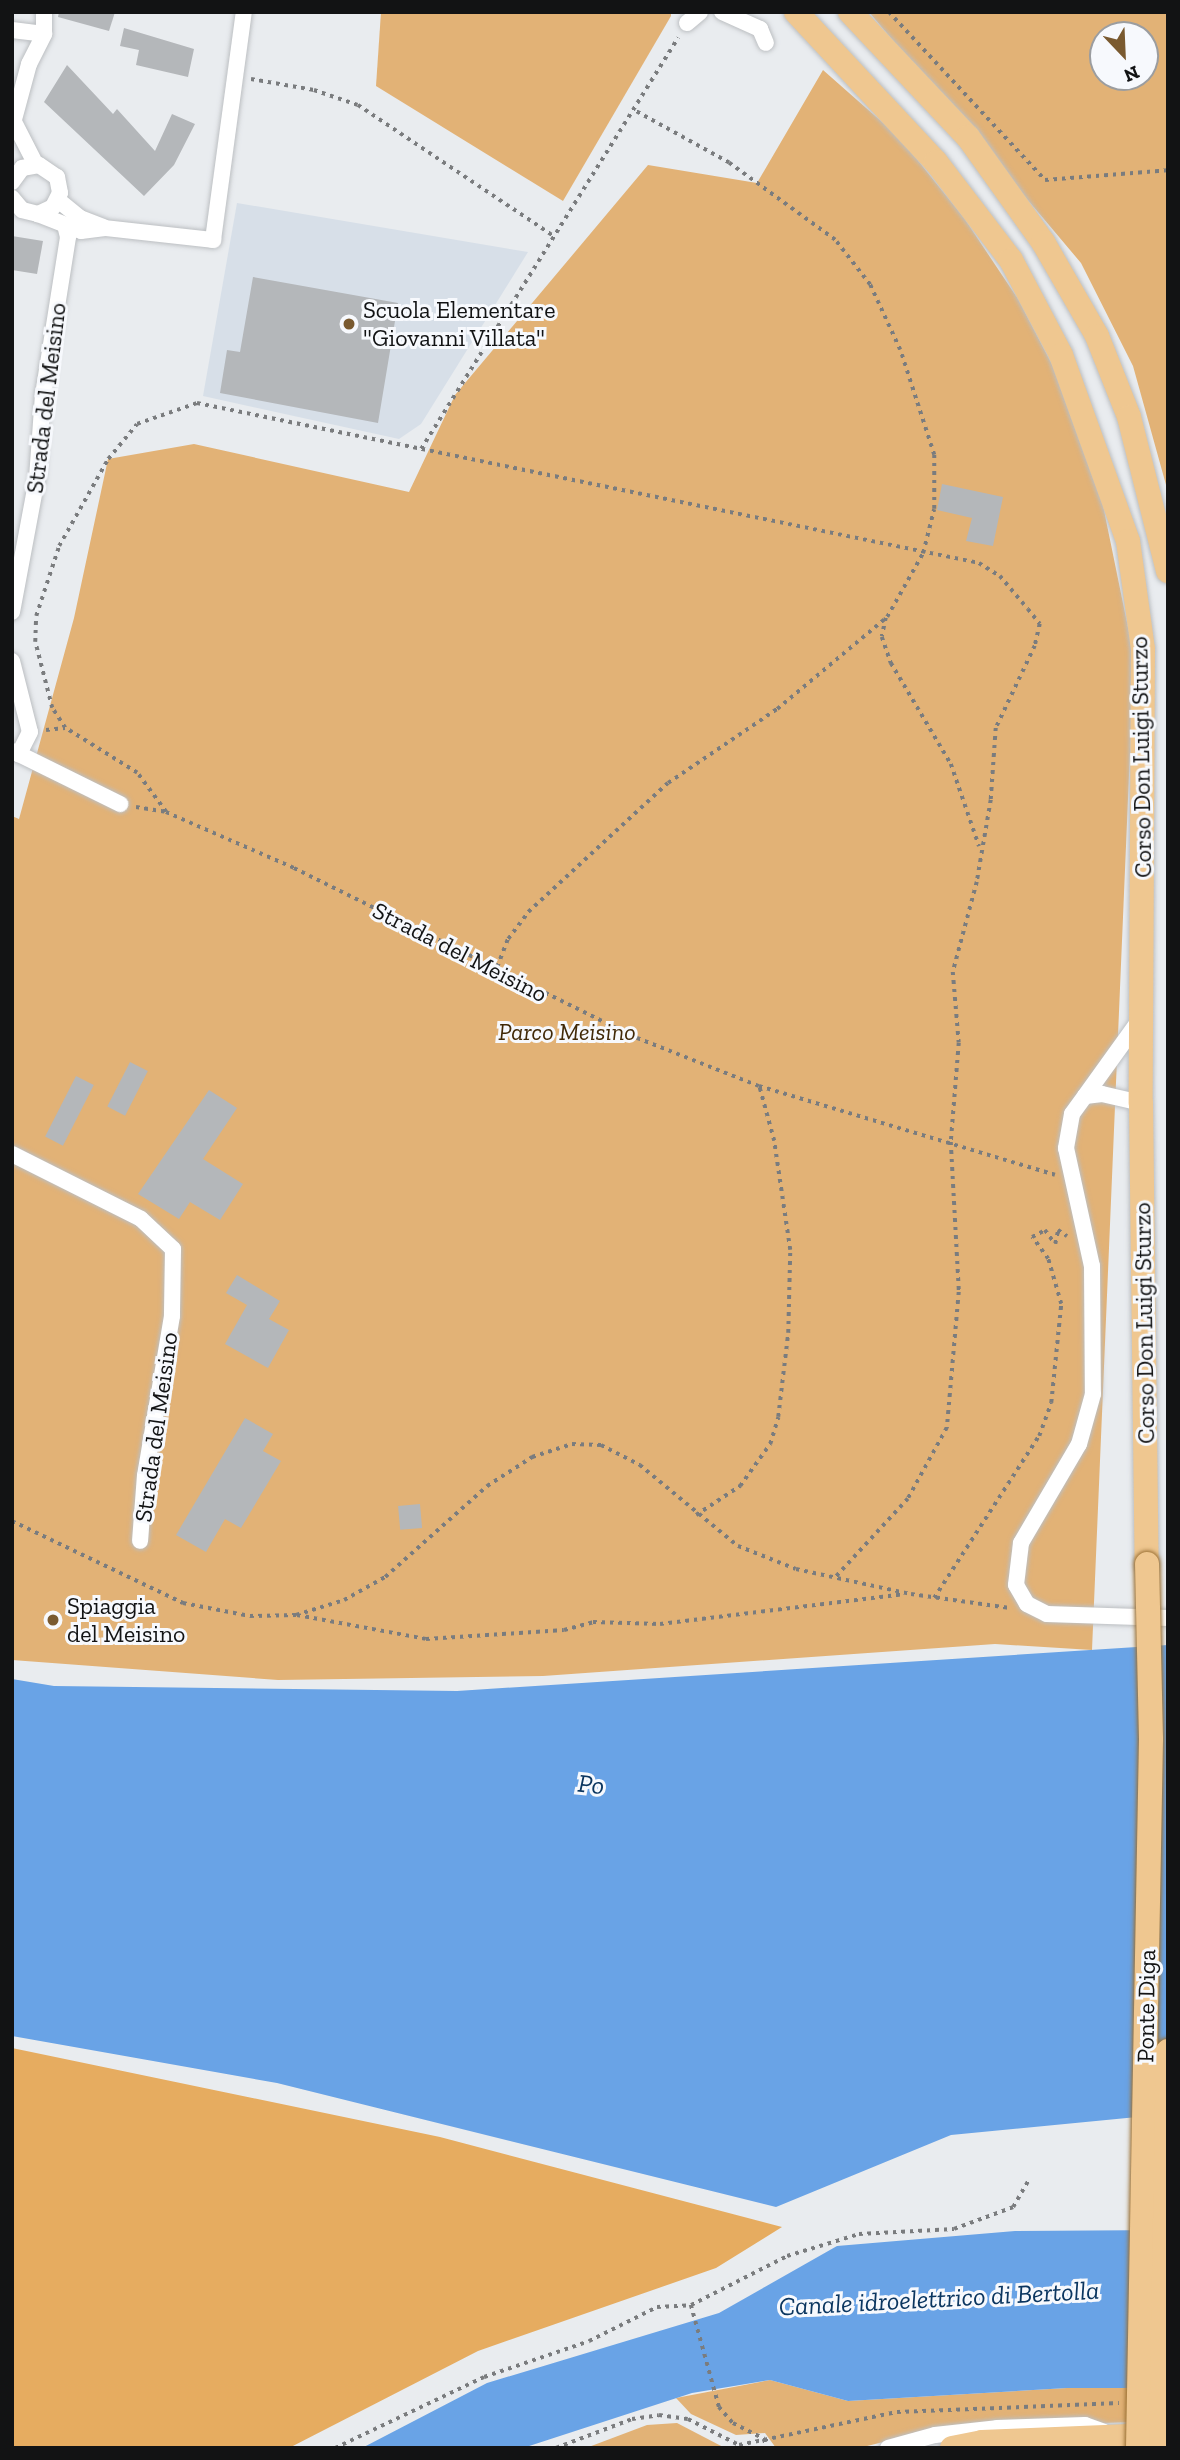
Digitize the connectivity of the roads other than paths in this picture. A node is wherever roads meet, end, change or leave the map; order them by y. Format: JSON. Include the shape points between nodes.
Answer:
{"nodes":[{"id":1,"x":44,"y":12,"type":"edge"},
{"id":2,"x":244,"y":12,"type":"edge"},
{"id":3,"x":701,"y":12,"type":"edge"},
{"id":4,"x":722,"y":12,"type":"edge"},
{"id":5,"x":796,"y":12,"type":"edge"},
{"id":6,"x":850,"y":12,"type":"edge"},
{"id":7,"x":687,"y":23,"type":"road end"},
{"id":8,"x":12,"y":30,"type":"edge"},
{"id":9,"x":44,"y":34,"type":"junction"},
{"id":10,"x":766,"y":43,"type":"dead end"},
{"id":11,"x":13,"y":124,"type":"edge"},
{"id":12,"x":36,"y":165,"type":"junction"},
{"id":13,"x":13,"y":173,"type":"edge"},
{"id":14,"x":12,"y":198,"type":"edge"},
{"id":15,"x":58,"y":200,"type":"junction"},
{"id":16,"x":38,"y":214,"type":"junction"},
{"id":17,"x":65,"y":225,"type":"junction"},
{"id":18,"x":105,"y":228,"type":"junction"},
{"id":19,"x":1168,"y":571,"type":"edge"},
{"id":20,"x":12,"y":612,"type":"edge"},
{"id":21,"x":12,"y":661,"type":"edge"},
{"id":22,"x":15,"y":752,"type":"edge"},
{"id":23,"x":120,"y":804,"type":"road end"},
{"id":24,"x":1141,"y":1018,"type":"junction"},
{"id":25,"x":1084,"y":1096,"type":"junction"},
{"id":26,"x":1141,"y":1103,"type":"junction"},
{"id":27,"x":12,"y":1154,"type":"edge"},
{"id":28,"x":140,"y":1541,"type":"dead end"},
{"id":29,"x":1147,"y":1564,"type":"joint"},
{"id":30,"x":1168,"y":1618,"type":"edge"},
{"id":31,"x":1168,"y":2051,"type":"edge"},
{"id":32,"x":1113,"y":2435,"type":"junction"},
{"id":33,"x":1168,"y":2435,"type":"edge"},
{"id":34,"x":888,"y":2448,"type":"edge"},
{"id":35,"x":952,"y":2448,"type":"edge"},
{"id":36,"x":1138,"y":2448,"type":"edge"},
{"id":37,"x":1161,"y":2448,"type":"edge"}],
"edges":[{"from":1,"to":9,"type":"street"},
{"from":2,"to":18,"type":"street","via":[[213,240]]},
{"from":3,"to":7,"type":"street"},
{"from":4,"to":10,"type":"street","via":[[760,29]]},
{"from":5,"to":24,"type":"main road","name":"Corso Don Luigi Sturzo","via":[[936,162],[1011,260],[1061,355],[1096,446],[1128,541],[1143,649]]},
{"from":6,"to":19,"type":"main road","via":[[968,137],[1043,242],[1097,336],[1129,417]]},
{"from":8,"to":9,"type":"street"},
{"from":9,"to":11,"type":"street","via":[[29,64]]},
{"from":11,"to":12,"type":"street"},
{"from":12,"to":13,"type":"street"},
{"from":12,"to":15,"type":"street","via":[[57,177]]},
{"from":14,"to":16,"type":"street","via":[[22,211]]},
{"from":15,"to":16,"type":"street"},
{"from":15,"to":18,"type":"street","via":[[80,218]]},
{"from":16,"to":17,"type":"street"},
{"from":17,"to":18,"type":"street","via":[[81,231]]},
{"from":17,"to":20,"type":"street","name":"Strada del Meisino","via":[[68,237],[43,395],[37,478]]},
{"from":21,"to":22,"type":"street","via":[[30,732]]},
{"from":22,"to":23,"type":"street"},
{"from":24,"to":25,"type":"street"},
{"from":24,"to":26,"type":"main road","name":"Corso Don Luigi Sturzo"},
{"from":25,"to":26,"type":"street","via":[[1102,1094]]},
{"from":25,"to":30,"type":"street","via":[[1067,1133],[1094,1308],[1093,1394],[1079,1444],[1021,1543],[1016,1585],[1027,1604],[1047,1614]]},
{"from":26,"to":29,"type":"main road","name":"Corso Don Luigi Sturzo"},
{"from":27,"to":28,"type":"street","name":"Strada del Meisino","via":[[141,1219],[173,1248],[172,1316],[145,1475]]},
{"from":29,"to":36,"type":"main road","name":"Ponte Diga","bridge":true,"via":[[1150,1739]]},
{"from":31,"to":37,"type":"main road","name":"Ponte Diga","bridge":true},
{"from":32,"to":33,"type":"main road"},
{"from":32,"to":34,"type":"street","via":[[1085,2425],[997,2428],[935,2435]]},
{"from":32,"to":35,"type":"main road","via":[[982,2442]]}]}
